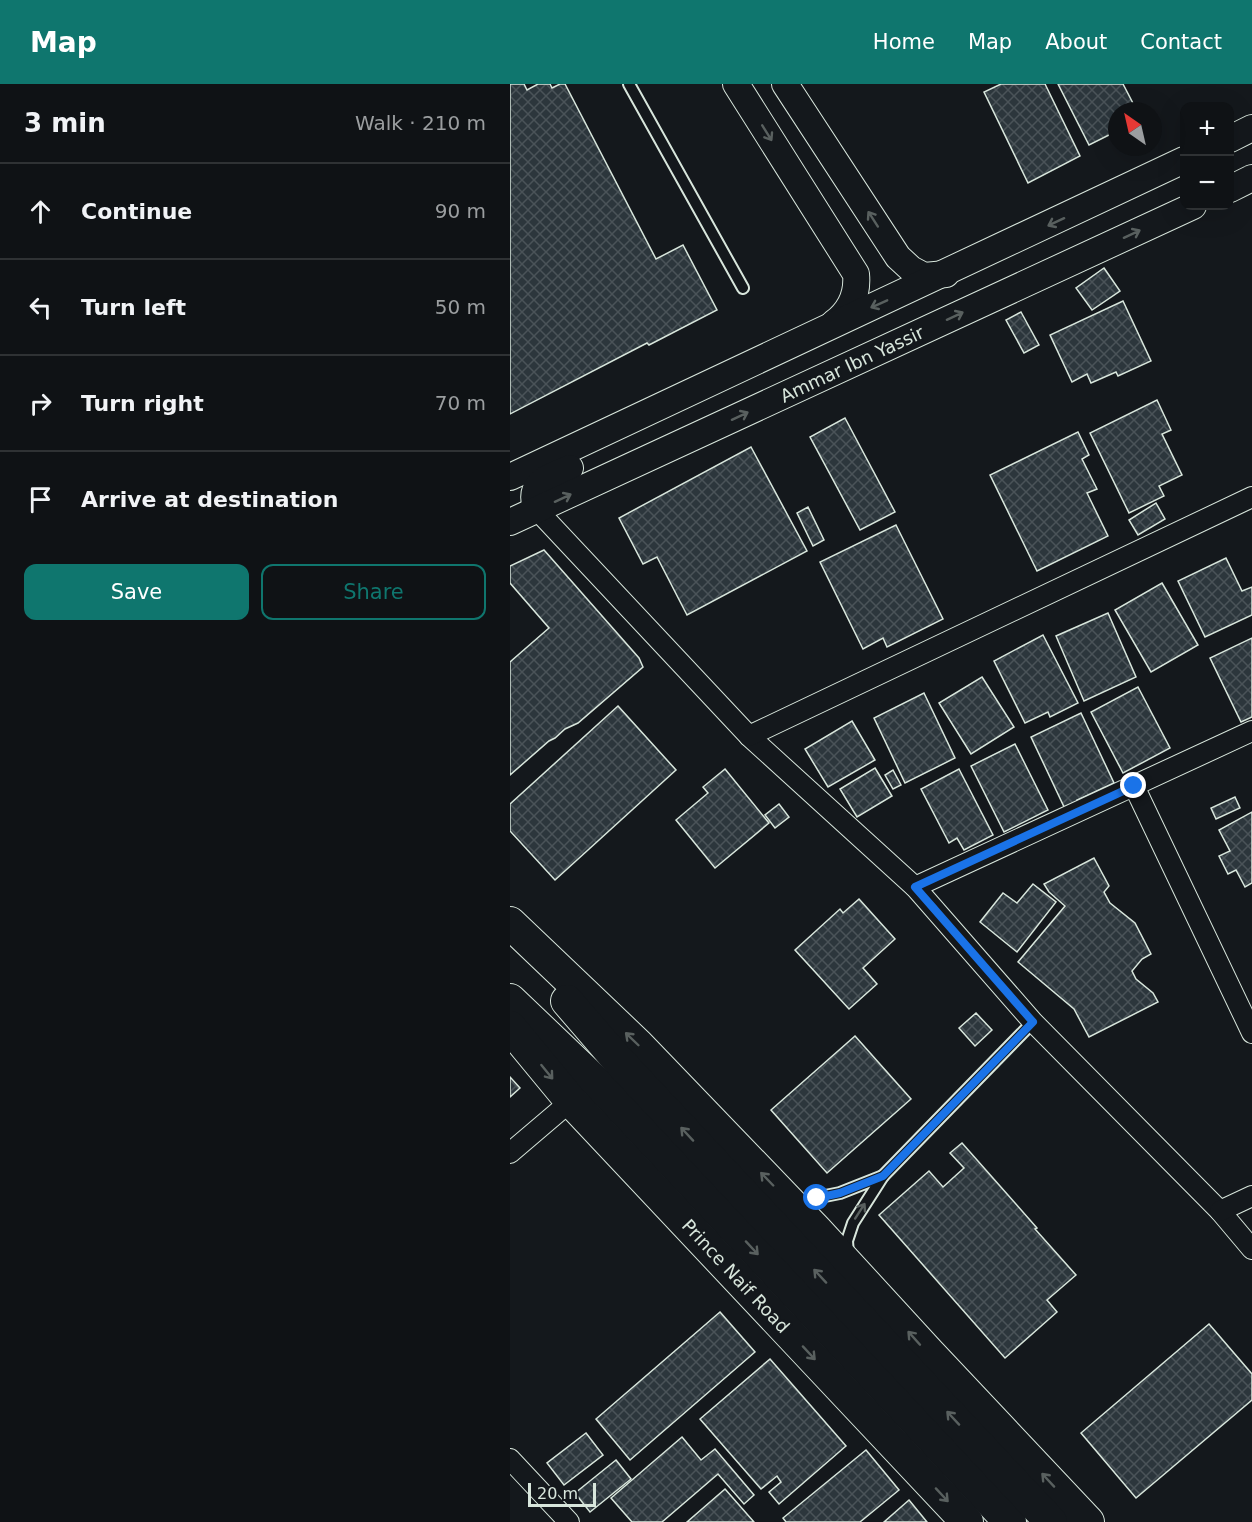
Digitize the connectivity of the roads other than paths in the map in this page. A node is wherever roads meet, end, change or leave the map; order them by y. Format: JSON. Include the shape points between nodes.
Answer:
{"nodes":[{"id":1,"x":629,"y":84,"type":"edge"},
{"id":2,"x":736,"y":84,"type":"edge"},
{"id":3,"x":785,"y":84,"type":"edge"},
{"id":4,"x":1252,"y":128,"type":"edge"},
{"id":5,"x":1234,"y":137,"type":"edge"},
{"id":6,"x":1180,"y":162,"type":"edge"},
{"id":7,"x":1252,"y":178,"type":"edge"},
{"id":8,"x":1234,"y":187,"type":"edge"},
{"id":9,"x":1184,"y":210,"type":"edge"},
{"id":10,"x":946,"y":274,"type":"junction"},
{"id":11,"x":743,"y":288,"type":"dead end"},
{"id":12,"x":829,"y":327,"type":"junction"},
{"id":13,"x":719,"y":379,"type":"junction"},
{"id":14,"x":510,"y":477,"type":"edge"},
{"id":15,"x":1252,"y":497,"type":"edge"},
{"id":16,"x":537,"y":510,"type":"junction"},
{"id":17,"x":510,"y":522,"type":"edge"},
{"id":18,"x":1252,"y":731,"type":"edge"},
{"id":19,"x":749,"y":736,"type":"junction"},
{"id":20,"x":1134,"y":786,"type":"junction"},
{"id":21,"x":915,"y":887,"type":"junction"},
{"id":22,"x":510,"y":923,"type":"edge"},
{"id":23,"x":510,"y":935,"type":"edge"},
{"id":24,"x":510,"y":1000,"type":"edge"},
{"id":25,"x":1033,"y":1022,"type":"junction"},
{"id":26,"x":510,"y":1027,"type":"edge"},
{"id":27,"x":1252,"y":1033,"type":"edge"},
{"id":28,"x":571,"y":1101,"type":"junction"},
{"id":29,"x":510,"y":1153,"type":"edge"},
{"id":30,"x":883,"y":1176,"type":"junction"},
{"id":31,"x":1252,"y":1196,"type":"edge"},
{"id":32,"x":790,"y":1203,"type":"junction"},
{"id":33,"x":1220,"y":1211,"type":"junction"},
{"id":34,"x":1252,"y":1249,"type":"edge"},
{"id":35,"x":849,"y":1266,"type":"junction"},
{"id":36,"x":510,"y":1459,"type":"edge"},
{"id":37,"x":569,"y":1522,"type":"edge"},
{"id":38,"x":967,"y":1522,"type":"edge"},
{"id":39,"x":1010,"y":1522,"type":"edge"},
{"id":40,"x":1051,"y":1522,"type":"edge"},
{"id":41,"x":1088,"y":1522,"type":"edge"}],
"edges":[{"from":1,"to":11,"type":"lane"},
{"from":2,"to":12,"type":"street","one_way":true,"via":[[856,274],[853,301]]},
{"from":10,"to":3,"type":"street","one_way":true,"via":[[924,276],[898,257]]},
{"from":4,"to":5,"type":"street"},
{"from":6,"to":10,"type":"street","one_way":true},
{"from":7,"to":8,"type":"street"},
{"from":16,"to":9,"type":"street","name":"Ammar Ibn Yassir","one_way":true},
{"from":10,"to":12,"type":"street","one_way":true},
{"from":12,"to":13,"type":"street"},
{"from":13,"to":14,"type":"street"},
{"from":13,"to":16,"type":"street","via":[[647,431],[542,481],[533,500]]},
{"from":15,"to":19,"type":"street"},
{"from":16,"to":17,"type":"street","name":"Ammar Ibn Yassir"},
{"from":16,"to":19,"type":"street"},
{"from":18,"to":20,"type":"street"},
{"from":19,"to":21,"type":"street"},
{"from":20,"to":21,"type":"street"},
{"from":20,"to":27,"type":"street"},
{"from":21,"to":25,"type":"street"},
{"from":32,"to":22,"type":"main road","one_way":true,"via":[[638,1045]]},
{"from":40,"to":23,"type":"main road","one_way":true,"via":[[617,1059]]},
{"from":24,"to":39,"type":"main road","one_way":true,"via":[[597,1083]]},
{"from":25,"to":30,"type":"lane"},
{"from":25,"to":33,"type":"street"},
{"from":26,"to":28,"type":"main road","name":"Prince Naif Road","one_way":true},
{"from":28,"to":29,"type":"street"},
{"from":28,"to":38,"type":"main road","name":"Prince Naif Road","one_way":true},
{"from":30,"to":32,"type":"lane","via":[[840,1193]]},
{"from":35,"to":30,"type":"lane","one_way":true,"via":[[849,1232]]},
{"from":31,"to":33,"type":"street"},
{"from":32,"to":35,"type":"main road"},
{"from":33,"to":34,"type":"street"},
{"from":41,"to":35,"type":"main road","one_way":true},
{"from":36,"to":37,"type":"street"}]}
